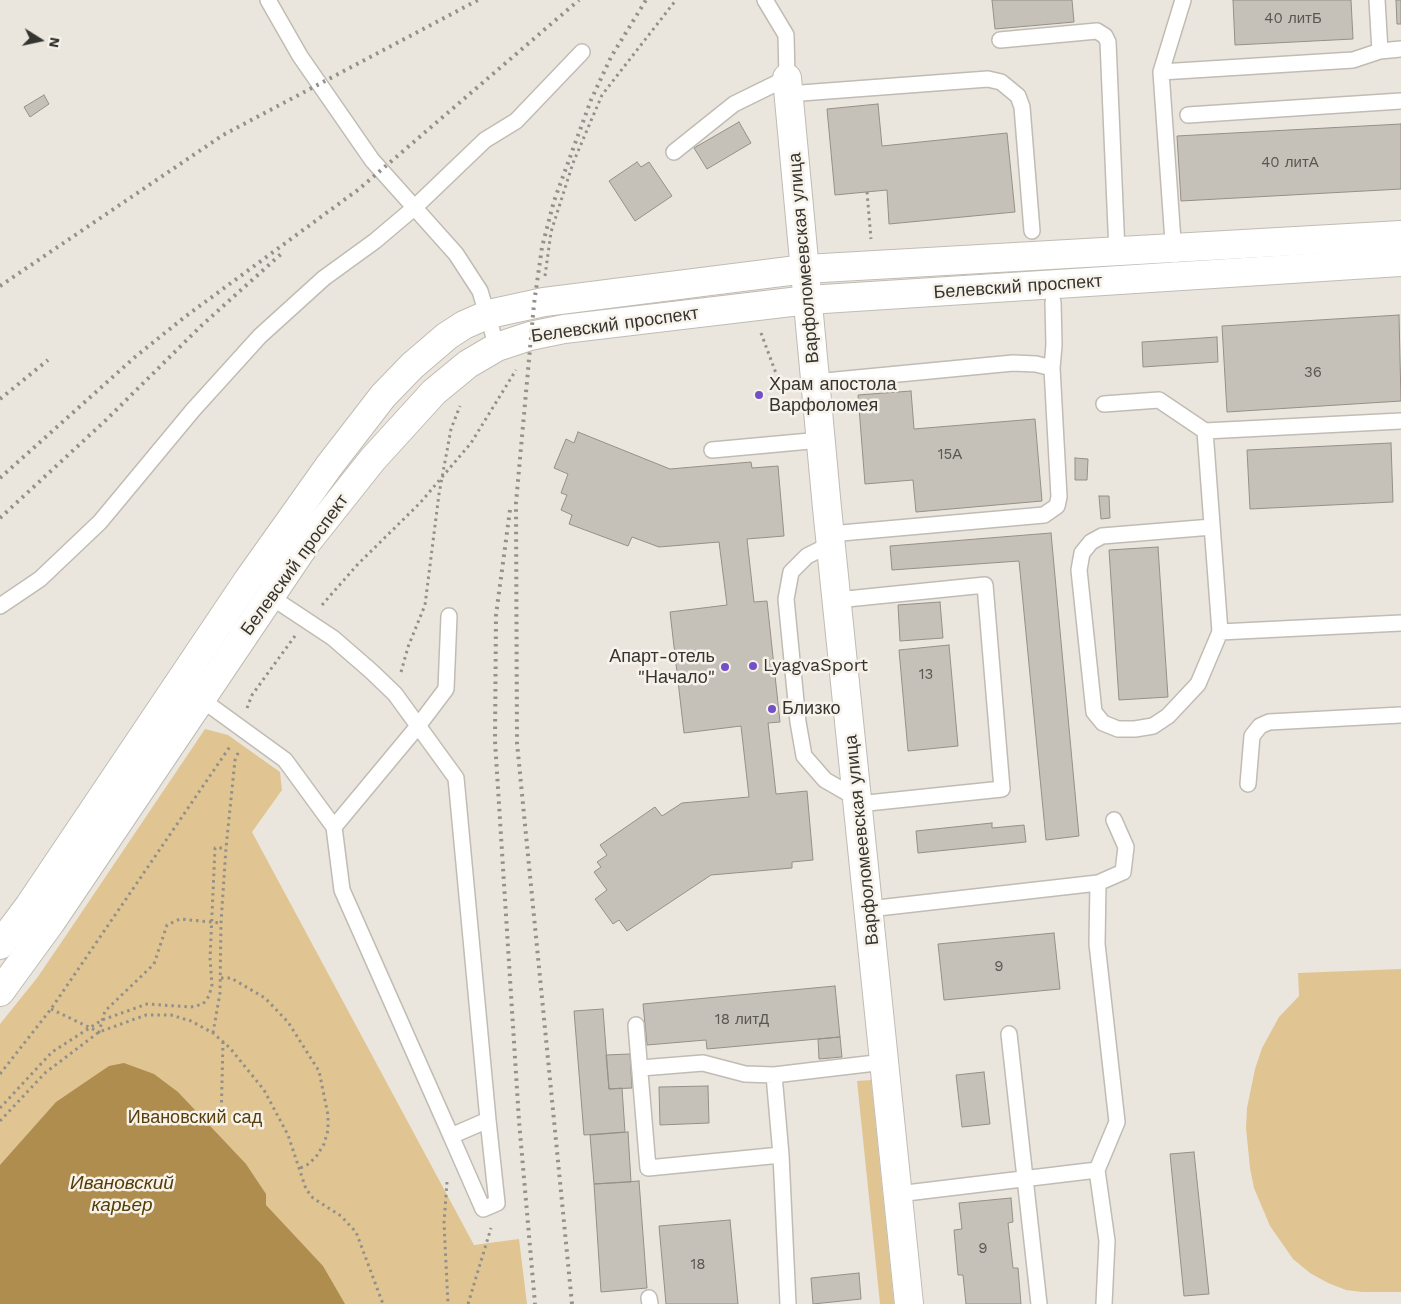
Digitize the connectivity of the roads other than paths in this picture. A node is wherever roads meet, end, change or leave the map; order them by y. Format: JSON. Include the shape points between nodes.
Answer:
{"nodes":[{"id":1,"x":268,"y":0,"type":"edge"},
{"id":2,"x":765,"y":0,"type":"edge"},
{"id":3,"x":1184,"y":0,"type":"edge"},
{"id":4,"x":1377,"y":0,"type":"edge"},
{"id":5,"x":1000,"y":40,"type":"dead end"},
{"id":6,"x":1401,"y":49,"type":"edge"},
{"id":7,"x":1380,"y":51,"type":"junction"},
{"id":8,"x":582,"y":52,"type":"dead end"},
{"id":9,"x":1161,"y":72,"type":"junction"},
{"id":10,"x":787,"y":86,"type":"junction"},
{"id":11,"x":1401,"y":101,"type":"edge"},
{"id":12,"x":1188,"y":115,"type":"dead end"},
{"id":13,"x":674,"y":152,"type":"dead end"},
{"id":14,"x":414,"y":208,"type":"junction"},
{"id":15,"x":1032,"y":231,"type":"dead end"},
{"id":16,"x":1401,"y":235,"type":"edge"},
{"id":17,"x":1173,"y":249,"type":"junction"},
{"id":18,"x":1117,"y":252,"type":"junction"},
{"id":19,"x":1401,"y":262,"type":"edge"},
{"id":20,"x":804,"y":269,"type":"junction"},
{"id":21,"x":1175,"y":277,"type":"junction"},
{"id":22,"x":808,"y":300,"type":"junction"},
{"id":23,"x":1053,"y":302,"type":"dead end"},
{"id":24,"x":489,"y":314,"type":"junction"},
{"id":25,"x":497,"y":347,"type":"junction"},
{"id":26,"x":1052,"y":368,"type":"junction"},
{"id":27,"x":815,"y":382,"type":"junction"},
{"id":28,"x":1104,"y":404,"type":"dead end"},
{"id":29,"x":1401,"y":420,"type":"edge"},
{"id":30,"x":1205,"y":431,"type":"junction"},
{"id":31,"x":821,"y":440,"type":"junction"},
{"id":32,"x":712,"y":450,"type":"dead end"},
{"id":33,"x":1212,"y":527,"type":"junction"},
{"id":34,"x":831,"y":539,"type":"junction"},
{"id":35,"x":248,"y":580,"type":"junction"},
{"id":36,"x":270,"y":596,"type":"junction"},
{"id":37,"x":837,"y":600,"type":"junction"},
{"id":38,"x":0,"y":606,"type":"edge"},
{"id":39,"x":449,"y":616,"type":"dead end"},
{"id":40,"x":1401,"y":623,"type":"edge"},
{"id":41,"x":1220,"y":632,"type":"junction"},
{"id":42,"x":201,"y":699,"type":"junction"},
{"id":43,"x":1401,"y":715,"type":"edge"},
{"id":44,"x":418,"y":726,"type":"junction"},
{"id":45,"x":1248,"y":784,"type":"dead end"},
{"id":46,"x":858,"y":802,"type":"junction"},
{"id":47,"x":1114,"y":820,"type":"dead end"},
{"id":48,"x":334,"y":828,"type":"junction"},
{"id":49,"x":1098,"y":883,"type":"junction"},
{"id":50,"x":868,"y":909,"type":"junction"},
{"id":51,"x":0,"y":945,"type":"edge"},
{"id":52,"x":0,"y":992,"type":"edge"},
{"id":53,"x":636,"y":1025,"type":"dead end"},
{"id":54,"x":1009,"y":1034,"type":"dead end"},
{"id":55,"x":884,"y":1062,"type":"junction"},
{"id":56,"x":641,"y":1068,"type":"junction"},
{"id":57,"x":774,"y":1075,"type":"junction"},
{"id":58,"x":488,"y":1120,"type":"junction"},
{"id":59,"x":451,"y":1136,"type":"junction"},
{"id":60,"x":781,"y":1155,"type":"junction"},
{"id":61,"x":1097,"y":1170,"type":"junction"},
{"id":62,"x":1025,"y":1179,"type":"junction"},
{"id":63,"x":898,"y":1194,"type":"junction"},
{"id":64,"x":788,"y":1304,"type":"edge"},
{"id":65,"x":909,"y":1304,"type":"edge"},
{"id":66,"x":1039,"y":1304,"type":"edge"},
{"id":67,"x":1104,"y":1304,"type":"edge"}],
"edges":[{"from":1,"to":14,"type":"lane","via":[[336,110],[372,160]]},
{"from":2,"to":10,"type":"lane","via":[[786,35]]},
{"from":3,"to":9,"type":"lane"},
{"from":4,"to":7,"type":"lane"},
{"from":5,"to":18,"type":"lane","via":[[1097,31],[1105,36],[1108,42]]},
{"from":6,"to":7,"type":"lane"},
{"from":7,"to":9,"type":"lane","via":[[1354,60]]},
{"from":8,"to":14,"type":"lane","via":[[516,121],[485,140]]},
{"from":9,"to":17,"type":"lane"},
{"from":10,"to":13,"type":"lane","via":[[734,104]]},
{"from":10,"to":15,"type":"lane","via":[[988,79],[1001,82],[1018,96],[1022,107]]},
{"from":10,"to":20,"type":"street","name":"Варфоломеевская улица"},
{"from":11,"to":12,"type":"lane"},
{"from":14,"to":24,"type":"lane","via":[[456,254],[480,291]]},
{"from":14,"to":38,"type":"lane","via":[[324,278],[260,336],[193,410],[100,522],[40,579]]},
{"from":16,"to":17,"type":"street","name":"Белевский проспект"},
{"from":17,"to":18,"type":"street","name":"Белевский проспект"},
{"from":17,"to":21,"type":"lane"},
{"from":18,"to":20,"type":"street","name":"Белевский проспект"},
{"from":19,"to":21,"type":"street","name":"Белевский проспект"},
{"from":20,"to":22,"type":"street","name":"Варфоломеевская улица"},
{"from":20,"to":24,"type":"street","name":"Белевский проспект","via":[[544,302]]},
{"from":21,"to":22,"type":"street","name":"Белевский проспект"},
{"from":22,"to":25,"type":"street","name":"Белевский проспект","via":[[564,329]]},
{"from":22,"to":27,"type":"street","name":"Варфоломеевская улица"},
{"from":23,"to":26,"type":"lane"},
{"from":24,"to":25,"type":"lane"},
{"from":24,"to":35,"type":"street","name":"Белевский проспект","via":[[447,336],[383,396],[328,466]]},
{"from":25,"to":36,"type":"street","name":"Белевский проспект","via":[[468,364],[434,392],[373,459],[307,542]]},
{"from":26,"to":27,"type":"lane","via":[[1013,363]]},
{"from":26,"to":34,"type":"lane","via":[[1059,498],[1052,511],[1044,515]]},
{"from":27,"to":31,"type":"street","name":"Варфоломеевская улица"},
{"from":28,"to":30,"type":"lane","via":[[1159,400]]},
{"from":29,"to":30,"type":"lane"},
{"from":30,"to":33,"type":"lane"},
{"from":31,"to":32,"type":"lane"},
{"from":31,"to":34,"type":"street","name":"Варфоломеевская улица"},
{"from":33,"to":41,"type":"lane"},
{"from":33,"to":41,"type":"lane","via":[[1102,536],[1091,542],[1082,553],[1079,570],[1094,712],[1104,723],[1118,729],[1153,726],[1168,716],[1198,684]]},
{"from":34,"to":37,"type":"street","name":"Варфоломеевская улица"},
{"from":34,"to":46,"type":"lane","via":[[791,572],[786,599],[798,722],[804,756],[825,780]]},
{"from":35,"to":36,"type":"lane"},
{"from":35,"to":51,"type":"street","name":"Белевский проспект","via":[[35,898]]},
{"from":36,"to":42,"type":"street","name":"Белевский проспект"},
{"from":36,"to":44,"type":"lane","via":[[332,638],[395,694]]},
{"from":37,"to":46,"type":"street","name":"Варфоломеевская улица"},
{"from":37,"to":46,"type":"lane","via":[[985,585],[1002,789]]},
{"from":39,"to":44,"type":"lane","via":[[446,689]]},
{"from":40,"to":41,"type":"lane"},
{"from":42,"to":48,"type":"lane","via":[[285,760]]},
{"from":42,"to":52,"type":"street","name":"Белевский проспект"},
{"from":43,"to":45,"type":"lane","via":[[1269,722],[1260,726],[1252,736]]},
{"from":44,"to":48,"type":"lane"},
{"from":44,"to":58,"type":"lane","via":[[456,778]]},
{"from":46,"to":50,"type":"street","name":"Варфоломеевская улица"},
{"from":47,"to":49,"type":"lane","via":[[1126,847],[1124,872]]},
{"from":48,"to":59,"type":"lane","via":[[342,890]]},
{"from":49,"to":50,"type":"lane"},
{"from":49,"to":61,"type":"lane","via":[[1097,944],[1117,1122]]},
{"from":50,"to":55,"type":"street","name":"Варфоломеевская улица"},
{"from":53,"to":56,"type":"lane"},
{"from":54,"to":62,"type":"lane"},
{"from":55,"to":57,"type":"lane"},
{"from":55,"to":63,"type":"street","name":"Варфоломеевская улица"},
{"from":56,"to":57,"type":"lane","via":[[703,1064],[745,1074]]},
{"from":56,"to":60,"type":"lane","via":[[648,1168]]},
{"from":57,"to":60,"type":"lane"},
{"from":58,"to":59,"type":"lane"},
{"from":58,"to":59,"type":"lane","via":[[498,1203],[482,1209]]},
{"from":60,"to":64,"type":"lane"},
{"from":61,"to":62,"type":"lane"},
{"from":61,"to":67,"type":"lane","via":[[1107,1241]]},
{"from":62,"to":63,"type":"lane"},
{"from":62,"to":66,"type":"lane"},
{"from":63,"to":65,"type":"street","name":"Варфоломеевская улица"}]}
